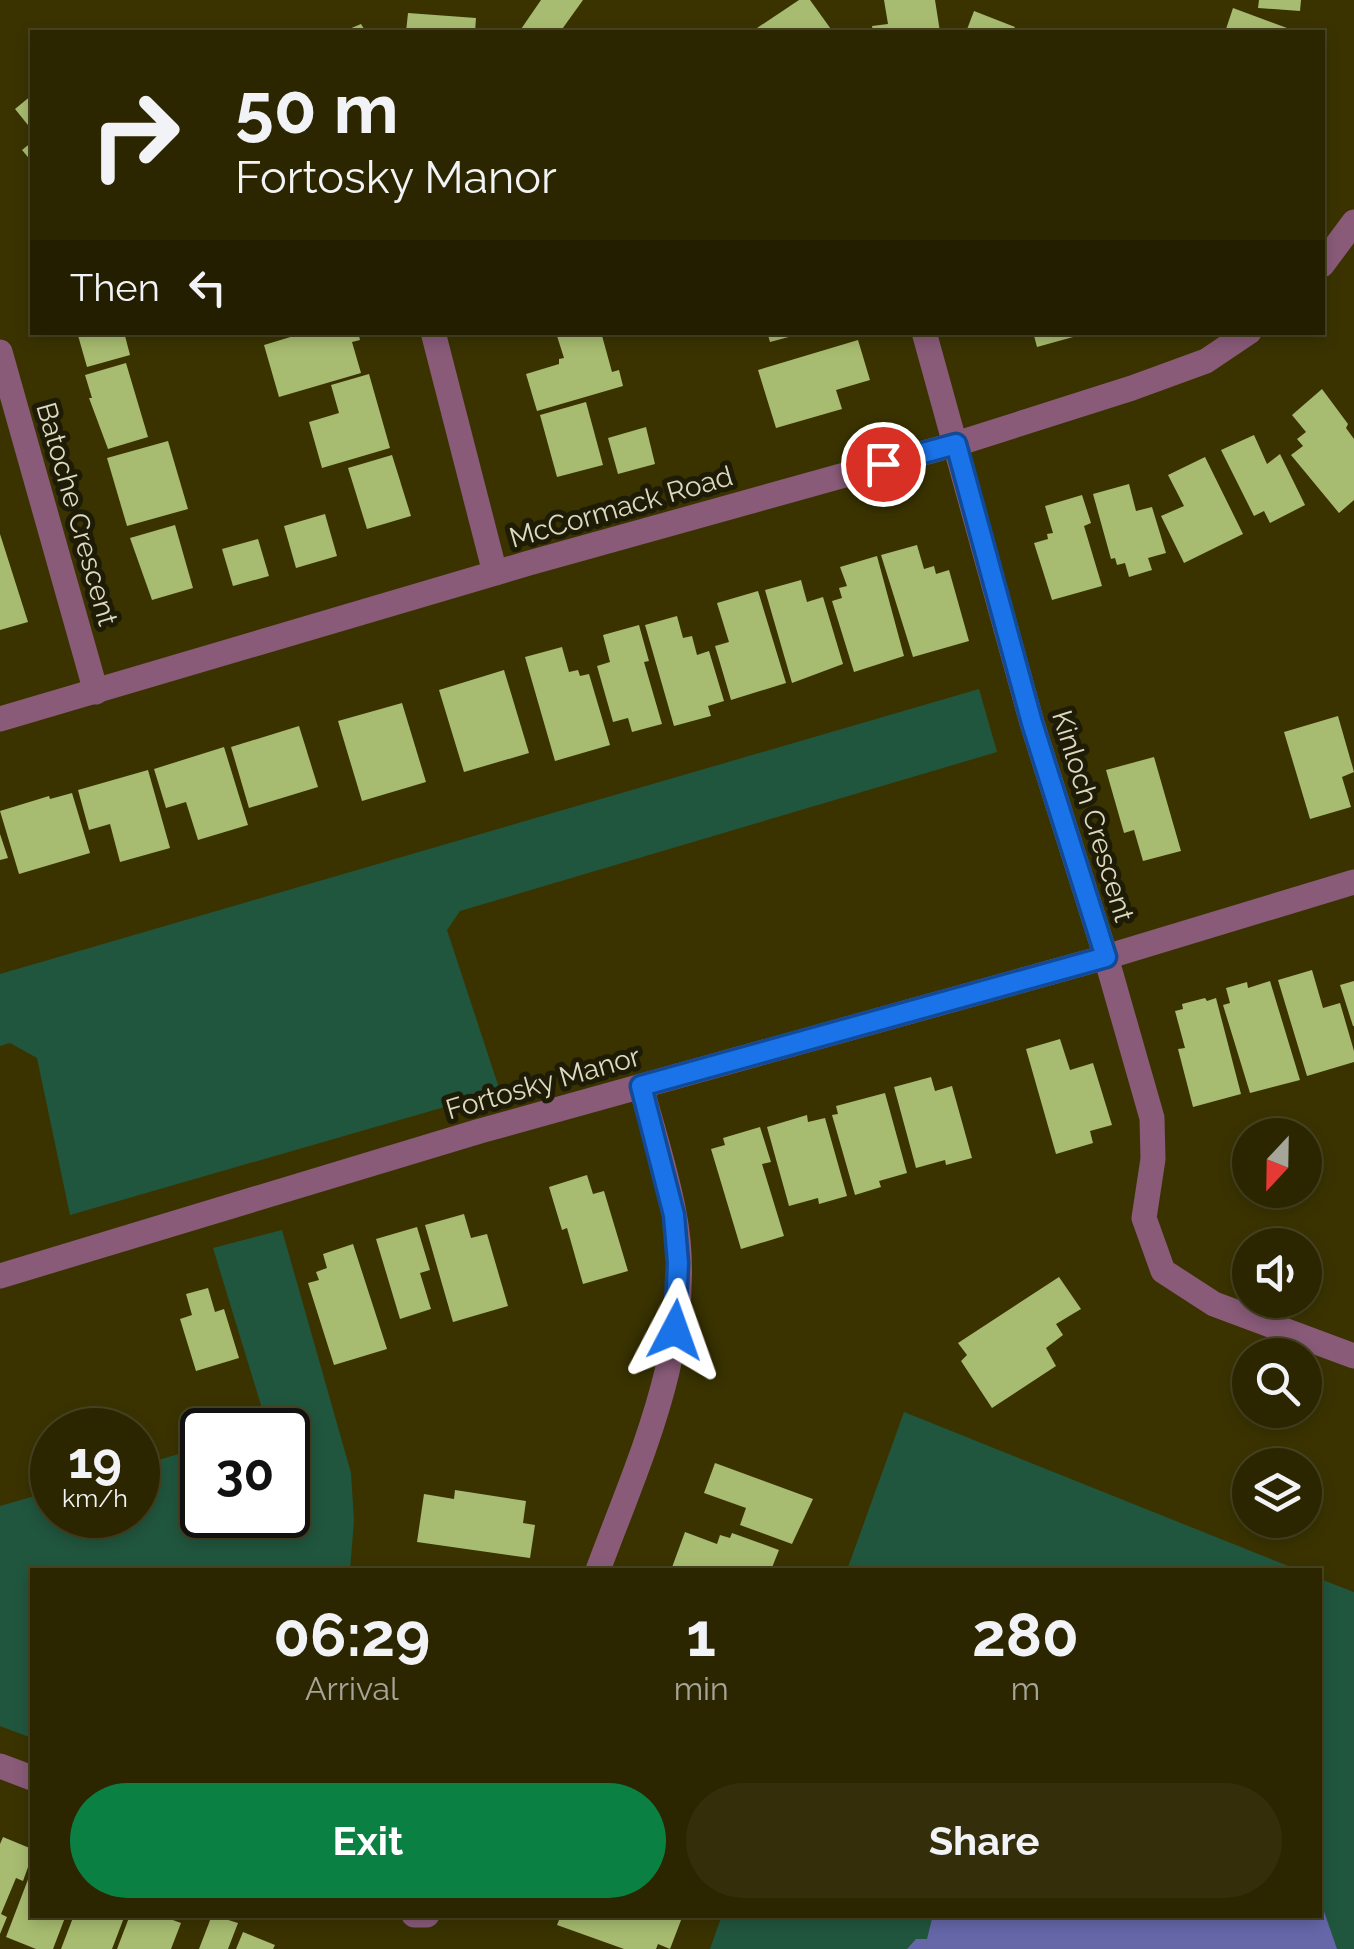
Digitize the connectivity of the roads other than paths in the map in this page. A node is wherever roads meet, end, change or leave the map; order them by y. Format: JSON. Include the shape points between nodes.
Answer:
{"nodes":[{"id":1,"x":1354,"y":222,"type":"edge"},
{"id":2,"x":1325,"y":261,"type":"edge"},
{"id":3,"x":434,"y":335,"type":"edge"},
{"id":4,"x":925,"y":335,"type":"edge"},
{"id":5,"x":1245,"y":335,"type":"edge"},
{"id":6,"x":0,"y":352,"type":"edge"},
{"id":7,"x":956,"y":444,"type":"junction"},
{"id":8,"x":494,"y":574,"type":"junction"},
{"id":9,"x":96,"y":692,"type":"junction"},
{"id":10,"x":0,"y":720,"type":"edge"},
{"id":11,"x":1354,"y":882,"type":"edge"},
{"id":12,"x":1106,"y":957,"type":"junction"},
{"id":13,"x":641,"y":1086,"type":"junction"},
{"id":14,"x":0,"y":1276,"type":"edge"},
{"id":15,"x":1354,"y":1356,"type":"edge"},
{"id":16,"x":599,"y":1568,"type":"edge"},
{"id":17,"x":0,"y":1766,"type":"edge"},
{"id":18,"x":30,"y":1777,"type":"edge"}],
"edges":[{"from":1,"to":2,"type":"street"},
{"from":3,"to":8,"type":"street"},
{"from":4,"to":7,"type":"street","name":"Kinloch Crescent"},
{"from":5,"to":7,"type":"street","name":"McCormack Road","via":[[1188,368]]},
{"from":6,"to":9,"type":"street","name":"Batoche Crescent"},
{"from":7,"to":8,"type":"street","name":"McCormack Road"},
{"from":7,"to":12,"type":"street","name":"Kinloch Crescent","via":[[1032,723]]},
{"from":8,"to":9,"type":"street","name":"McCormack Road"},
{"from":9,"to":10,"type":"street","name":"McCormack Road"},
{"from":11,"to":12,"type":"street","name":"Kinloch Crescent"},
{"from":12,"to":13,"type":"street","name":"Fortosky Manor"},
{"from":12,"to":15,"type":"street","via":[[1152,1118],[1144,1218],[1163,1270],[1214,1304]]},
{"from":13,"to":14,"type":"street","name":"Fortosky Manor"},
{"from":13,"to":16,"type":"street","via":[[674,1215],[677,1310],[664,1387]]},
{"from":17,"to":18,"type":"street"}]}
